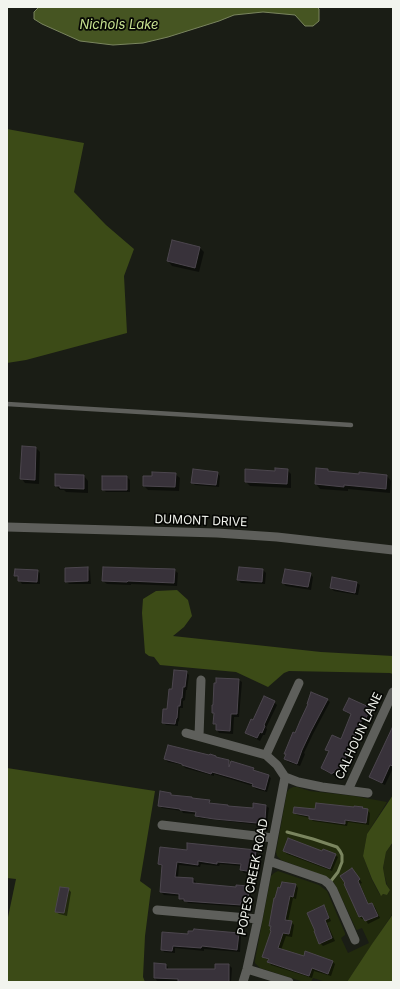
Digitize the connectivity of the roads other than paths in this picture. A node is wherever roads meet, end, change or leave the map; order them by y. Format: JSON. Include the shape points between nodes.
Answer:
{"nodes":[{"id":1,"x":7,"y":404,"type":"edge"},
{"id":2,"x":350,"y":425,"type":"dead end"},
{"id":3,"x":7,"y":527,"type":"edge"},
{"id":4,"x":393,"y":550,"type":"edge"},
{"id":5,"x":201,"y":680,"type":"dead end"},
{"id":6,"x":299,"y":683,"type":"dead end"},
{"id":7,"x":393,"y":692,"type":"edge"},
{"id":8,"x":186,"y":733,"type":"dead end"},
{"id":9,"x":199,"y":736,"type":"junction"},
{"id":10,"x":266,"y":756,"type":"junction"},
{"id":11,"x":285,"y":777,"type":"junction"},
{"id":12,"x":348,"y":790,"type":"junction"},
{"id":13,"x":368,"y":793,"type":"dead end"},
{"id":14,"x":162,"y":825,"type":"dead end"},
{"id":15,"x":273,"y":838,"type":"junction"},
{"id":16,"x":269,"y":861,"type":"junction"},
{"id":17,"x":157,"y":910,"type":"dead end"},
{"id":18,"x":258,"y":919,"type":"junction"},
{"id":19,"x":355,"y":940,"type":"dead end"},
{"id":20,"x":247,"y":969,"type":"junction"},
{"id":21,"x":243,"y":982,"type":"edge"},
{"id":22,"x":289,"y":982,"type":"edge"}],
"edges":[{"from":1,"to":2,"type":"lane"},
{"from":3,"to":4,"type":"street","name":"DUMONT DRIVE","via":[[217,533]]},
{"from":5,"to":9,"type":"street"},
{"from":6,"to":10,"type":"street"},
{"from":7,"to":12,"type":"street","name":"CALHOUN LANE"},
{"from":8,"to":9,"type":"street"},
{"from":9,"to":10,"type":"street"},
{"from":10,"to":11,"type":"street","via":[[277,765]]},
{"from":11,"to":12,"type":"street","via":[[322,787]]},
{"from":11,"to":15,"type":"street","name":"POPES CREEK ROAD"},
{"from":12,"to":13,"type":"street"},
{"from":14,"to":15,"type":"street"},
{"from":15,"to":16,"type":"street","name":"POPES CREEK ROAD"},
{"from":16,"to":18,"type":"street","name":"POPES CREEK ROAD"},
{"from":16,"to":19,"type":"street","via":[[329,884]]},
{"from":17,"to":18,"type":"street"},
{"from":18,"to":20,"type":"street","name":"POPES CREEK ROAD"},
{"from":20,"to":21,"type":"street","name":"POPES CREEK ROAD"},
{"from":20,"to":22,"type":"street"}]}
